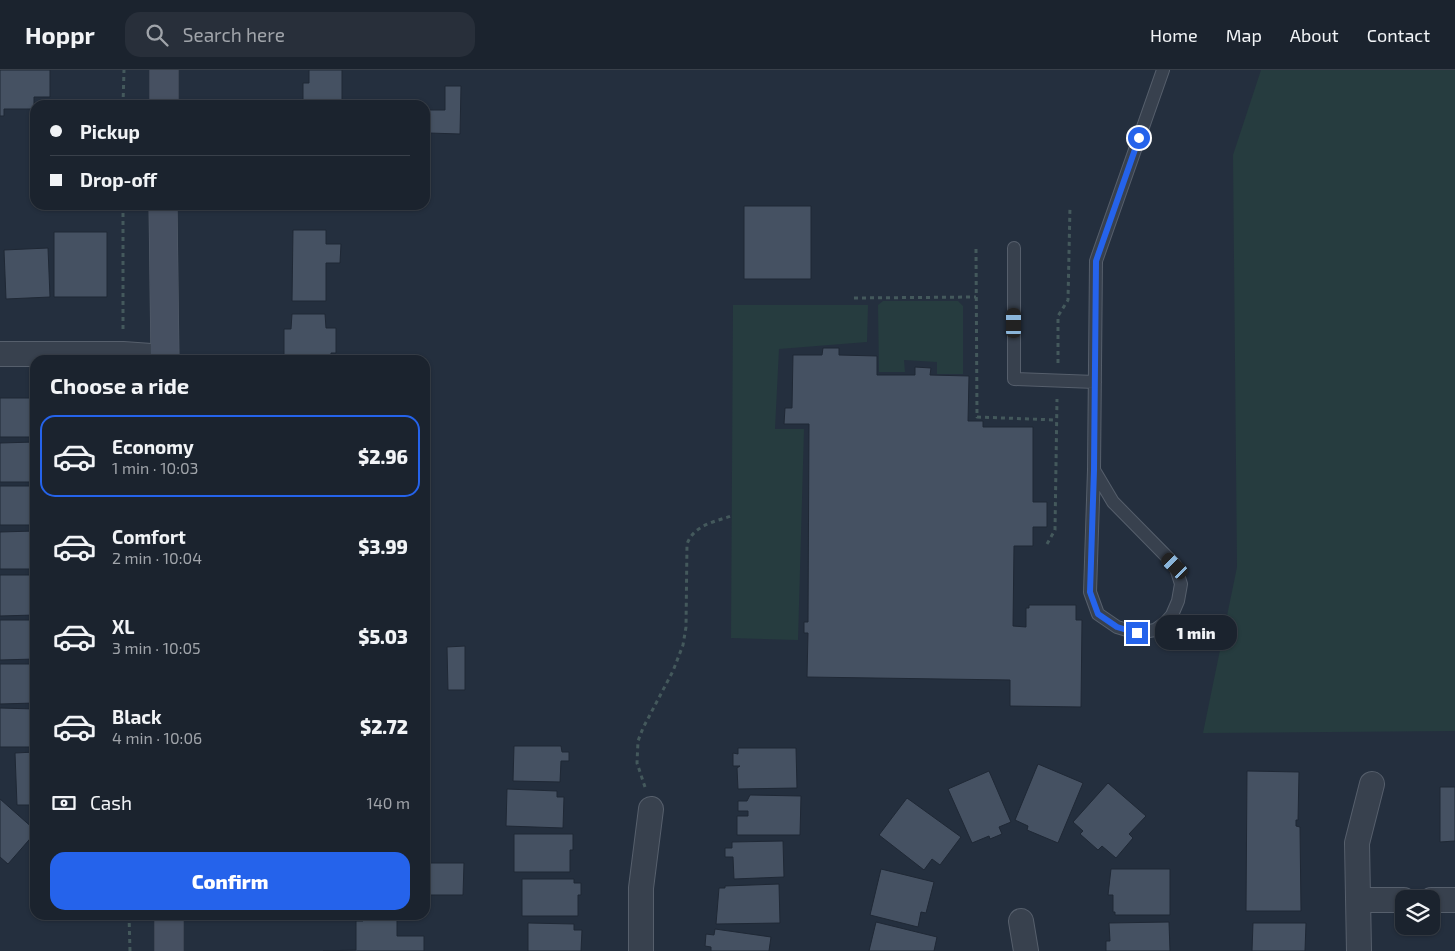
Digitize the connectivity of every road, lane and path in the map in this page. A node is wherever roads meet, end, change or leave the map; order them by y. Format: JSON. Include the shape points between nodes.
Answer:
{"nodes":[{"id":1,"x":124,"y":70,"type":"edge"},
{"id":2,"x":164,"y":70,"type":"edge"},
{"id":3,"x":1163,"y":70,"type":"edge"},
{"id":4,"x":123,"y":100,"type":"edge"},
{"id":5,"x":164,"y":100,"type":"edge"},
{"id":6,"x":123,"y":210,"type":"edge"},
{"id":7,"x":163,"y":210,"type":"edge"},
{"id":8,"x":1014,"y":248,"type":"dead end"},
{"id":9,"x":976,"y":249,"type":"dead end"},
{"id":10,"x":976,"y":297,"type":"junction"},
{"id":11,"x":854,"y":298,"type":"dead end"},
{"id":12,"x":0,"y":354,"type":"edge"},
{"id":13,"x":123,"y":354,"type":"junction"},
{"id":14,"x":131,"y":355,"type":"edge"},
{"id":15,"x":165,"y":355,"type":"edge"},
{"id":16,"x":1095,"y":382,"type":"junction"},
{"id":17,"x":1056,"y":420,"type":"dead end"},
{"id":18,"x":1094,"y":470,"type":"junction"},
{"id":19,"x":731,"y":516,"type":"dead end"},
{"id":20,"x":1372,"y":784,"type":"dead end"},
{"id":21,"x":652,"y":809,"type":"joint"},
{"id":22,"x":1358,"y":900,"type":"junction"},
{"id":23,"x":1395,"y":900,"type":"edge"},
{"id":24,"x":1440,"y":900,"type":"edge"},
{"id":25,"x":1455,"y":900,"type":"edge"},
{"id":26,"x":130,"y":920,"type":"edge"},
{"id":27,"x":169,"y":920,"type":"edge"},
{"id":28,"x":1021,"y":921,"type":"dead end"},
{"id":29,"x":130,"y":951,"type":"edge"},
{"id":30,"x":169,"y":951,"type":"edge"},
{"id":31,"x":641,"y":951,"type":"edge"},
{"id":32,"x":1026,"y":951,"type":"edge"},
{"id":33,"x":1360,"y":951,"type":"edge"}],
"edges":[{"from":1,"to":4,"type":"path"},
{"from":2,"to":5,"type":"main road"},
{"from":3,"to":16,"type":"lane","via":[[1096,261]]},
{"from":6,"to":13,"type":"path"},
{"from":7,"to":15,"type":"main road"},
{"from":8,"to":16,"type":"lane","via":[[1014,379]]},
{"from":9,"to":10,"type":"path"},
{"from":10,"to":11,"type":"path"},
{"from":10,"to":17,"type":"path","via":[[977,417]]},
{"from":12,"to":13,"type":"street"},
{"from":13,"to":14,"type":"street"},
{"from":16,"to":18,"type":"lane"},
{"from":18,"to":18,"type":"lane","via":[[1090,592],[1098,614],[1117,627],[1137,633],[1155,630],[1172,615],[1178,601],[1181,584],[1175,566],[1113,502]]},
{"from":19,"to":21,"type":"path","via":[[699,528],[687,544],[683,645],[638,741],[637,763]]},
{"from":20,"to":22,"type":"street","via":[[1357,843]]},
{"from":21,"to":31,"type":"street","via":[[641,888]]},
{"from":22,"to":23,"type":"street"},
{"from":22,"to":33,"type":"street"},
{"from":24,"to":25,"type":"street"},
{"from":26,"to":29,"type":"path"},
{"from":27,"to":30,"type":"main road"},
{"from":28,"to":32,"type":"street"}]}
